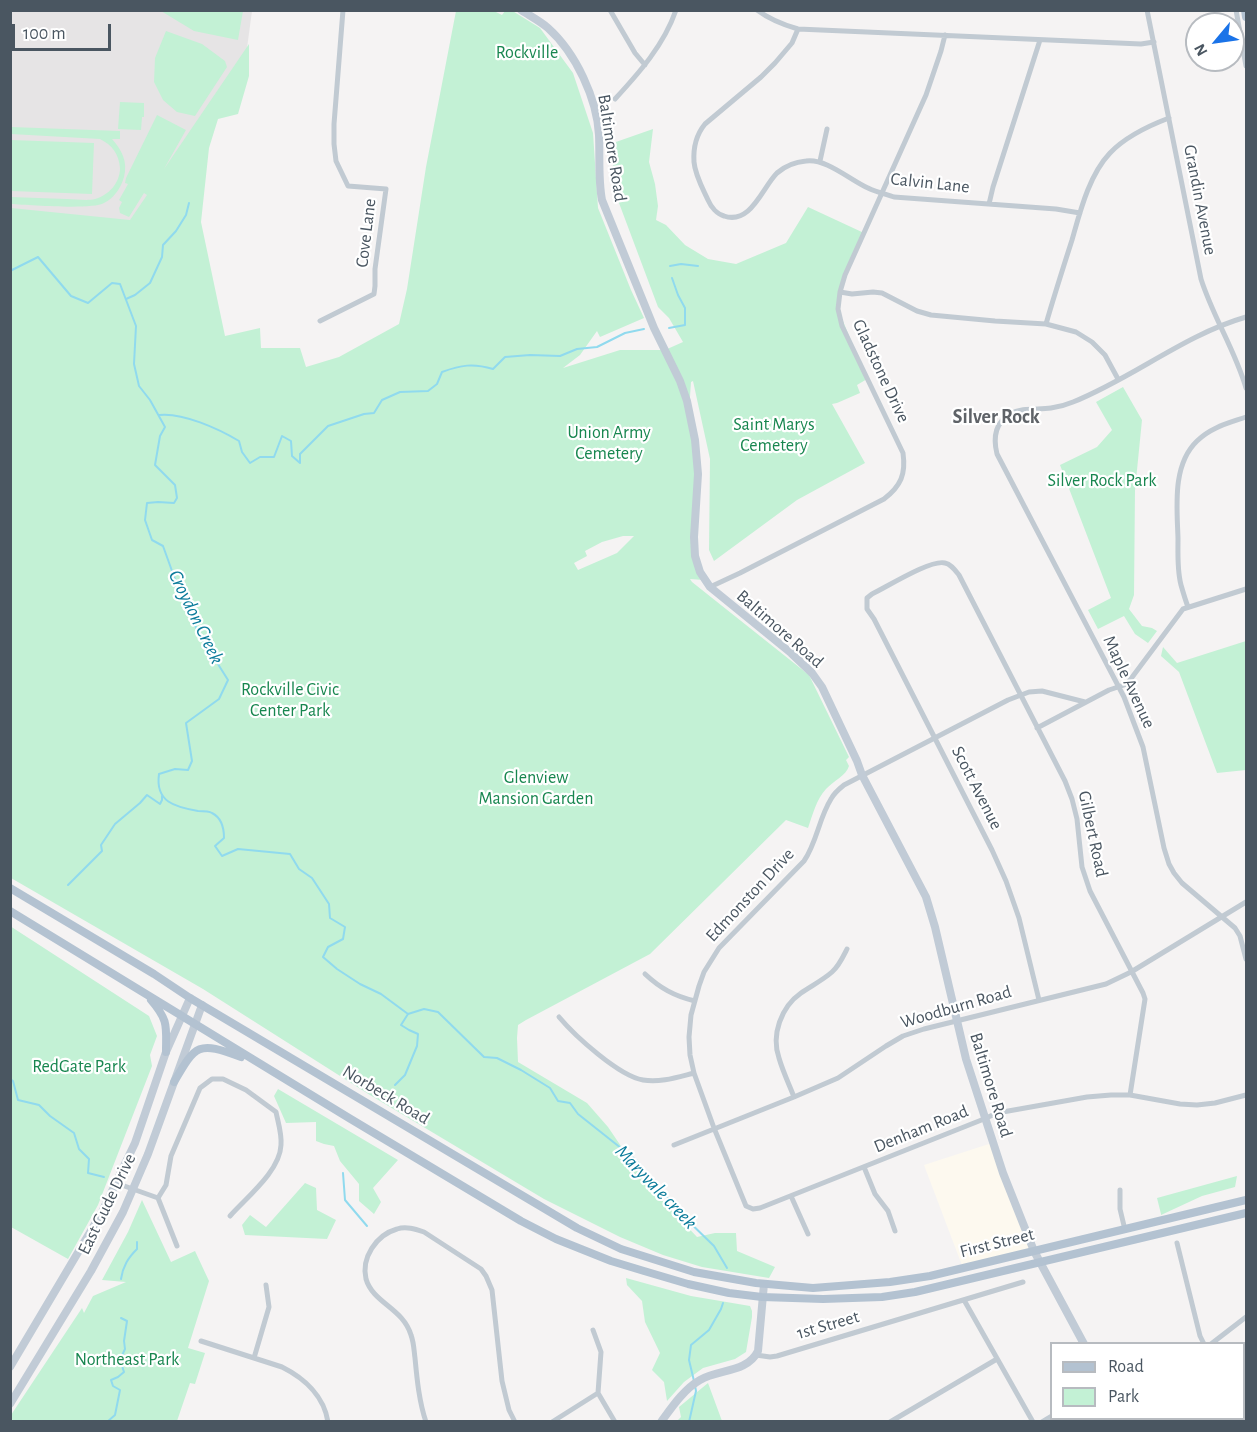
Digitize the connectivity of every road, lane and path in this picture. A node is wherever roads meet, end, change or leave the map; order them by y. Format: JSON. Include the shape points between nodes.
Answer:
{"nodes":[{"id":1,"x":343,"y":10,"type":"edge"},
{"id":2,"x":521,"y":10,"type":"edge"},
{"id":3,"x":610,"y":10,"type":"edge"},
{"id":4,"x":676,"y":10,"type":"edge"},
{"id":5,"x":757,"y":10,"type":"edge"},
{"id":6,"x":1147,"y":10,"type":"edge"},
{"id":7,"x":1236,"y":10,"type":"edge"},
{"id":8,"x":1245,"y":10,"type":"edge"},
{"id":9,"x":1246,"y":17,"type":"edge"},
{"id":10,"x":798,"y":29,"type":"junction"},
{"id":11,"x":945,"y":35,"type":"junction"},
{"id":12,"x":1040,"y":40,"type":"junction"},
{"id":13,"x":1154,"y":42,"type":"junction"},
{"id":14,"x":645,"y":65,"type":"junction"},
{"id":15,"x":1246,"y":66,"type":"edge"},
{"id":16,"x":615,"y":99,"type":"dead end"},
{"id":17,"x":1169,"y":118,"type":"junction"},
{"id":18,"x":827,"y":129,"type":"dead end"},
{"id":19,"x":820,"y":161,"type":"junction"},
{"id":20,"x":882,"y":193,"type":"junction"},
{"id":21,"x":989,"y":204,"type":"junction"},
{"id":22,"x":1080,"y":213,"type":"junction"},
{"id":23,"x":840,"y":292,"type":"junction"},
{"id":24,"x":1246,"y":317,"type":"edge"},
{"id":25,"x":320,"y":321,"type":"dead end"},
{"id":26,"x":1046,"y":324,"type":"junction"},
{"id":27,"x":1221,"y":326,"type":"junction"},
{"id":28,"x":1118,"y":380,"type":"junction"},
{"id":29,"x":1246,"y":388,"type":"edge"},
{"id":30,"x":1246,"y":417,"type":"edge"},
{"id":31,"x":710,"y":587,"type":"junction"},
{"id":32,"x":1246,"y":588,"type":"edge"},
{"id":33,"x":867,"y":598,"type":"joint"},
{"id":34,"x":1188,"y":607,"type":"junction"},
{"id":35,"x":1118,"y":688,"type":"junction"},
{"id":36,"x":1020,"y":695,"type":"junction"},
{"id":37,"x":1085,"y":702,"type":"junction"},
{"id":38,"x":1037,"y":728,"type":"junction"},
{"id":39,"x":934,"y":738,"type":"junction"},
{"id":40,"x":862,"y":775,"type":"junction"},
{"id":41,"x":10,"y":888,"type":"edge"},
{"id":42,"x":1246,"y":902,"type":"edge"},
{"id":43,"x":10,"y":911,"type":"edge"},
{"id":44,"x":1221,"y":917,"type":"junction"},
{"id":45,"x":847,"y":949,"type":"dead end"},
{"id":46,"x":1246,"y":959,"type":"edge"},
{"id":47,"x":1131,"y":972,"type":"junction"},
{"id":48,"x":645,"y":974,"type":"dead end"},
{"id":49,"x":145,"y":993,"type":"junction"},
{"id":50,"x":190,"y":998,"type":"junction"},
{"id":51,"x":1039,"y":1000,"type":"junction"},
{"id":52,"x":695,"y":1001,"type":"junction"},
{"id":53,"x":202,"y":1005,"type":"junction"},
{"id":54,"x":182,"y":1016,"type":"junction"},
{"id":55,"x":559,"y":1017,"type":"dead end"},
{"id":56,"x":957,"y":1020,"type":"junction"},
{"id":57,"x":195,"y":1024,"type":"junction"},
{"id":58,"x":166,"y":1052,"type":"junction"},
{"id":59,"x":257,"y":1062,"type":"junction"},
{"id":60,"x":694,"y":1073,"type":"junction"},
{"id":61,"x":174,"y":1082,"type":"junction"},
{"id":62,"x":1130,"y":1095,"type":"junction"},
{"id":63,"x":1246,"y":1095,"type":"edge"},
{"id":64,"x":794,"y":1097,"type":"junction"},
{"id":65,"x":984,"y":1119,"type":"junction"},
{"id":66,"x":714,"y":1128,"type":"junction"},
{"id":67,"x":674,"y":1145,"type":"dead end"},
{"id":68,"x":864,"y":1167,"type":"junction"},
{"id":69,"x":116,"y":1183,"type":"junction"},
{"id":70,"x":133,"y":1189,"type":"junction"},
{"id":71,"x":1120,"y":1190,"type":"dead end"},
{"id":72,"x":791,"y":1196,"type":"junction"},
{"id":73,"x":158,"y":1198,"type":"junction"},
{"id":74,"x":1246,"y":1200,"type":"edge"},
{"id":75,"x":753,"y":1209,"type":"joint"},
{"id":76,"x":1246,"y":1213,"type":"edge"},
{"id":77,"x":230,"y":1216,"type":"dead end"},
{"id":78,"x":1125,"y":1230,"type":"junction"},
{"id":79,"x":895,"y":1231,"type":"dead end"},
{"id":80,"x":808,"y":1234,"type":"dead end"},
{"id":81,"x":1177,"y":1243,"type":"dead end"},
{"id":82,"x":177,"y":1246,"type":"dead end"},
{"id":83,"x":1034,"y":1251,"type":"junction"},
{"id":84,"x":1040,"y":1263,"type":"junction"},
{"id":85,"x":1023,"y":1282,"type":"dead end"},
{"id":86,"x":764,"y":1284,"type":"junction"},
{"id":87,"x":267,"y":1285,"type":"dead end"},
{"id":88,"x":762,"y":1297,"type":"junction"},
{"id":89,"x":964,"y":1300,"type":"junction"},
{"id":90,"x":1246,"y":1317,"type":"edge"},
{"id":91,"x":592,"y":1330,"type":"dead end"},
{"id":92,"x":201,"y":1341,"type":"dead end"},
{"id":93,"x":1083,"y":1342,"type":"edge"},
{"id":94,"x":1202,"y":1342,"type":"edge"},
{"id":95,"x":1214,"y":1342,"type":"edge"},
{"id":96,"x":756,"y":1355,"type":"junction"},
{"id":97,"x":254,"y":1358,"type":"junction"},
{"id":98,"x":997,"y":1359,"type":"junction"},
{"id":99,"x":10,"y":1367,"type":"edge"},
{"id":100,"x":598,"y":1393,"type":"junction"},
{"id":101,"x":10,"y":1404,"type":"edge"},
{"id":102,"x":328,"y":1422,"type":"edge"},
{"id":103,"x":426,"y":1422,"type":"edge"},
{"id":104,"x":515,"y":1422,"type":"edge"},
{"id":105,"x":552,"y":1422,"type":"edge"},
{"id":106,"x":615,"y":1422,"type":"edge"},
{"id":107,"x":661,"y":1422,"type":"edge"},
{"id":108,"x":890,"y":1422,"type":"edge"},
{"id":109,"x":1033,"y":1422,"type":"edge"}],
"edges":[{"from":1,"to":25,"type":"street","name":"Cove Lane","via":[[334,124],[336,161],[348,186],[387,189],[374,294]]},
{"from":2,"to":31,"type":"street","name":"Baltimore Road","via":[[548,28],[562,44],[594,106],[602,200],[680,381],[689,411],[698,474],[695,556]]},
{"from":3,"to":14,"type":"street"},
{"from":4,"to":14,"type":"street"},
{"from":5,"to":10,"type":"street"},
{"from":6,"to":13,"type":"street","name":"Grandin Avenue"},
{"from":7,"to":15,"type":"street"},
{"from":8,"to":9,"type":"main road"},
{"from":10,"to":11,"type":"street"},
{"from":10,"to":19,"type":"street","via":[[775,63],[699,131],[694,168],[711,207],[721,216],[732,218],[752,207],[787,165]]},
{"from":11,"to":12,"type":"street"},
{"from":11,"to":20,"type":"street","name":"Gladstone Drive","via":[[926,95]]},
{"from":12,"to":13,"type":"street"},
{"from":12,"to":21,"type":"street"},
{"from":13,"to":17,"type":"street","name":"Grandin Avenue"},
{"from":14,"to":16,"type":"street"},
{"from":17,"to":22,"type":"street","via":[[1130,136],[1110,153],[1095,172]]},
{"from":17,"to":27,"type":"street","name":"Grandin Avenue","via":[[1201,279]]},
{"from":18,"to":19,"type":"street"},
{"from":19,"to":20,"type":"street","name":"Calvin Lane"},
{"from":20,"to":21,"type":"street","name":"Calvin Lane"},
{"from":20,"to":23,"type":"street","name":"Gladstone Drive"},
{"from":21,"to":22,"type":"street","name":"Calvin Lane"},
{"from":22,"to":26,"type":"street"},
{"from":23,"to":26,"type":"street","via":[[882,293],[931,315]]},
{"from":23,"to":31,"type":"street","name":"Gladstone Drive","via":[[842,326],[903,453],[905,466],[899,483],[884,499]]},
{"from":24,"to":27,"type":"street"},
{"from":26,"to":28,"type":"street","via":[[1076,332],[1092,342],[1105,355]]},
{"from":27,"to":28,"type":"street"},
{"from":27,"to":29,"type":"street","name":"Grandin Avenue"},
{"from":28,"to":35,"type":"street","name":"Maple Avenue","via":[[1071,403],[1012,413],[998,425],[994,442]]},
{"from":30,"to":34,"type":"street","via":[[1211,429],[1191,448],[1182,467],[1177,494],[1178,566]]},
{"from":31,"to":40,"type":"street","name":"Baltimore Road","via":[[812,673]]},
{"from":32,"to":34,"type":"street"},
{"from":33,"to":36,"type":"street","name":"Gilbert Road","via":[[933,563],[951,566],[959,574]]},
{"from":33,"to":39,"type":"street","name":"Scott Avenue","via":[[867,609]]},
{"from":34,"to":35,"type":"street","via":[[1127,684]]},
{"from":35,"to":37,"type":"street"},
{"from":35,"to":44,"type":"street","name":"Maple Avenue","via":[[1143,747],[1169,864],[1182,883]]},
{"from":36,"to":37,"type":"street","name":"Edmonston Drive","via":[[1042,691]]},
{"from":36,"to":38,"type":"street","name":"Gilbert Road"},
{"from":36,"to":39,"type":"street","name":"Edmonston Drive"},
{"from":37,"to":38,"type":"street"},
{"from":38,"to":47,"type":"street","name":"Gilbert Road","via":[[1072,799],[1082,867],[1090,891]]},
{"from":39,"to":40,"type":"street","name":"Edmonston Drive"},
{"from":39,"to":51,"type":"street","name":"Scott Avenue","via":[[1006,881]]},
{"from":40,"to":52,"type":"street","name":"Edmonston Drive","via":[[833,795],[804,861],[719,948],[704,972]]},
{"from":40,"to":56,"type":"street","name":"Baltimore Road","via":[[926,897]]},
{"from":41,"to":50,"type":"main road","name":"Norbeck Road"},
{"from":42,"to":44,"type":"street","name":"Woodburn Road"},
{"from":43,"to":49,"type":"main road"},
{"from":44,"to":46,"type":"street","name":"Maple Avenue","via":[[1240,936]]},
{"from":44,"to":47,"type":"street","name":"Woodburn Road"},
{"from":45,"to":64,"type":"street","via":[[832,972],[791,1002],[777,1030],[778,1058]]},
{"from":47,"to":51,"type":"street","name":"Woodburn Road","via":[[1106,984]]},
{"from":47,"to":62,"type":"street","name":"Gilbert Road","via":[[1145,999]]},
{"from":48,"to":52,"type":"street","via":[[667,992]]},
{"from":49,"to":54,"type":"main road"},
{"from":49,"to":58,"type":"main road","via":[[166,1021]]},
{"from":50,"to":53,"type":"main road","name":"Norbeck Road"},
{"from":50,"to":54,"type":"street","name":"East Gude Drive"},
{"from":51,"to":56,"type":"street","name":"Woodburn Road"},
{"from":52,"to":60,"type":"street","name":"Edmonston Drive","via":[[689,1037]]},
{"from":53,"to":57,"type":"street","name":"East Gude Drive"},
{"from":53,"to":86,"type":"main road","name":"Norbeck Road","via":[[596,1238],[694,1272]]},
{"from":54,"to":57,"type":"main road"},
{"from":54,"to":58,"type":"street","name":"East Gude Drive"},
{"from":55,"to":60,"type":"street","via":[[630,1077],[658,1081]]},
{"from":56,"to":64,"type":"street","name":"Woodburn Road","via":[[903,1036],[838,1078]]},
{"from":56,"to":65,"type":"street","name":"Baltimore Road"},
{"from":57,"to":59,"type":"main road"},
{"from":57,"to":61,"type":"street","name":"East Gude Drive"},
{"from":58,"to":69,"type":"street","name":"East Gude Drive","via":[[135,1143]]},
{"from":59,"to":61,"type":"main road","via":[[215,1047],[205,1048],[188,1057]]},
{"from":59,"to":88,"type":"main road","via":[[541,1232],[611,1261],[688,1284]]},
{"from":60,"to":66,"type":"street","name":"Edmonston Drive"},
{"from":61,"to":70,"type":"street","name":"East Gude Drive"},
{"from":62,"to":63,"type":"street","name":"Denham Road","via":[[1197,1105]]},
{"from":62,"to":65,"type":"street","name":"Denham Road","via":[[1076,1099],[997,1113]]},
{"from":64,"to":66,"type":"street","name":"Woodburn Road"},
{"from":65,"to":68,"type":"street","name":"Denham Road"},
{"from":65,"to":83,"type":"street","name":"Baltimore Road"},
{"from":66,"to":67,"type":"street","name":"Woodburn Road"},
{"from":66,"to":75,"type":"street","name":"Edmonston Drive","via":[[746,1206]]},
{"from":68,"to":72,"type":"street","name":"Denham Road"},
{"from":68,"to":79,"type":"street"},
{"from":69,"to":70,"type":"street"},
{"from":69,"to":99,"type":"street","name":"East Gude Drive"},
{"from":70,"to":73,"type":"street"},
{"from":70,"to":101,"type":"street","name":"East Gude Drive","via":[[91,1271]]},
{"from":71,"to":78,"type":"street"},
{"from":72,"to":75,"type":"street","name":"Denham Road"},
{"from":72,"to":80,"type":"street"},
{"from":73,"to":77,"type":"street","via":[[200,1088],[212,1079],[223,1079],[276,1112],[281,1144],[278,1158],[265,1179]]},
{"from":73,"to":82,"type":"street"},
{"from":74,"to":78,"type":"main road","name":"First Street"},
{"from":76,"to":84,"type":"main road","name":"First Street"},
{"from":78,"to":83,"type":"main road","name":"First Street"},
{"from":81,"to":94,"type":"street"},
{"from":83,"to":84,"type":"street","name":"Baltimore Road"},
{"from":83,"to":86,"type":"main road","name":"First Street","via":[[911,1280],[813,1288]]},
{"from":84,"to":88,"type":"main road","name":"First Street","via":[[882,1297]]},
{"from":84,"to":93,"type":"street","name":"Baltimore Road"},
{"from":85,"to":89,"type":"street","name":"1st Street"},
{"from":86,"to":88,"type":"street"},
{"from":87,"to":97,"type":"street","via":[[269,1308]]},
{"from":88,"to":96,"type":"street"},
{"from":89,"to":96,"type":"street","name":"1st Street","via":[[777,1356]]},
{"from":89,"to":98,"type":"street"},
{"from":90,"to":95,"type":"street"},
{"from":91,"to":100,"type":"street","via":[[601,1352]]},
{"from":92,"to":97,"type":"street"},
{"from":96,"to":107,"type":"street","name":"1st Street","via":[[739,1368],[699,1380]]},
{"from":97,"to":102,"type":"street","via":[[282,1367],[308,1384],[319,1398]]},
{"from":98,"to":108,"type":"street"},
{"from":98,"to":109,"type":"street"},
{"from":100,"to":105,"type":"street"},
{"from":100,"to":106,"type":"street"},
{"from":103,"to":104,"type":"street","via":[[408,1325],[375,1295],[366,1279],[367,1258],[373,1245],[396,1229],[424,1232],[486,1276],[492,1290],[502,1381]]}]}
